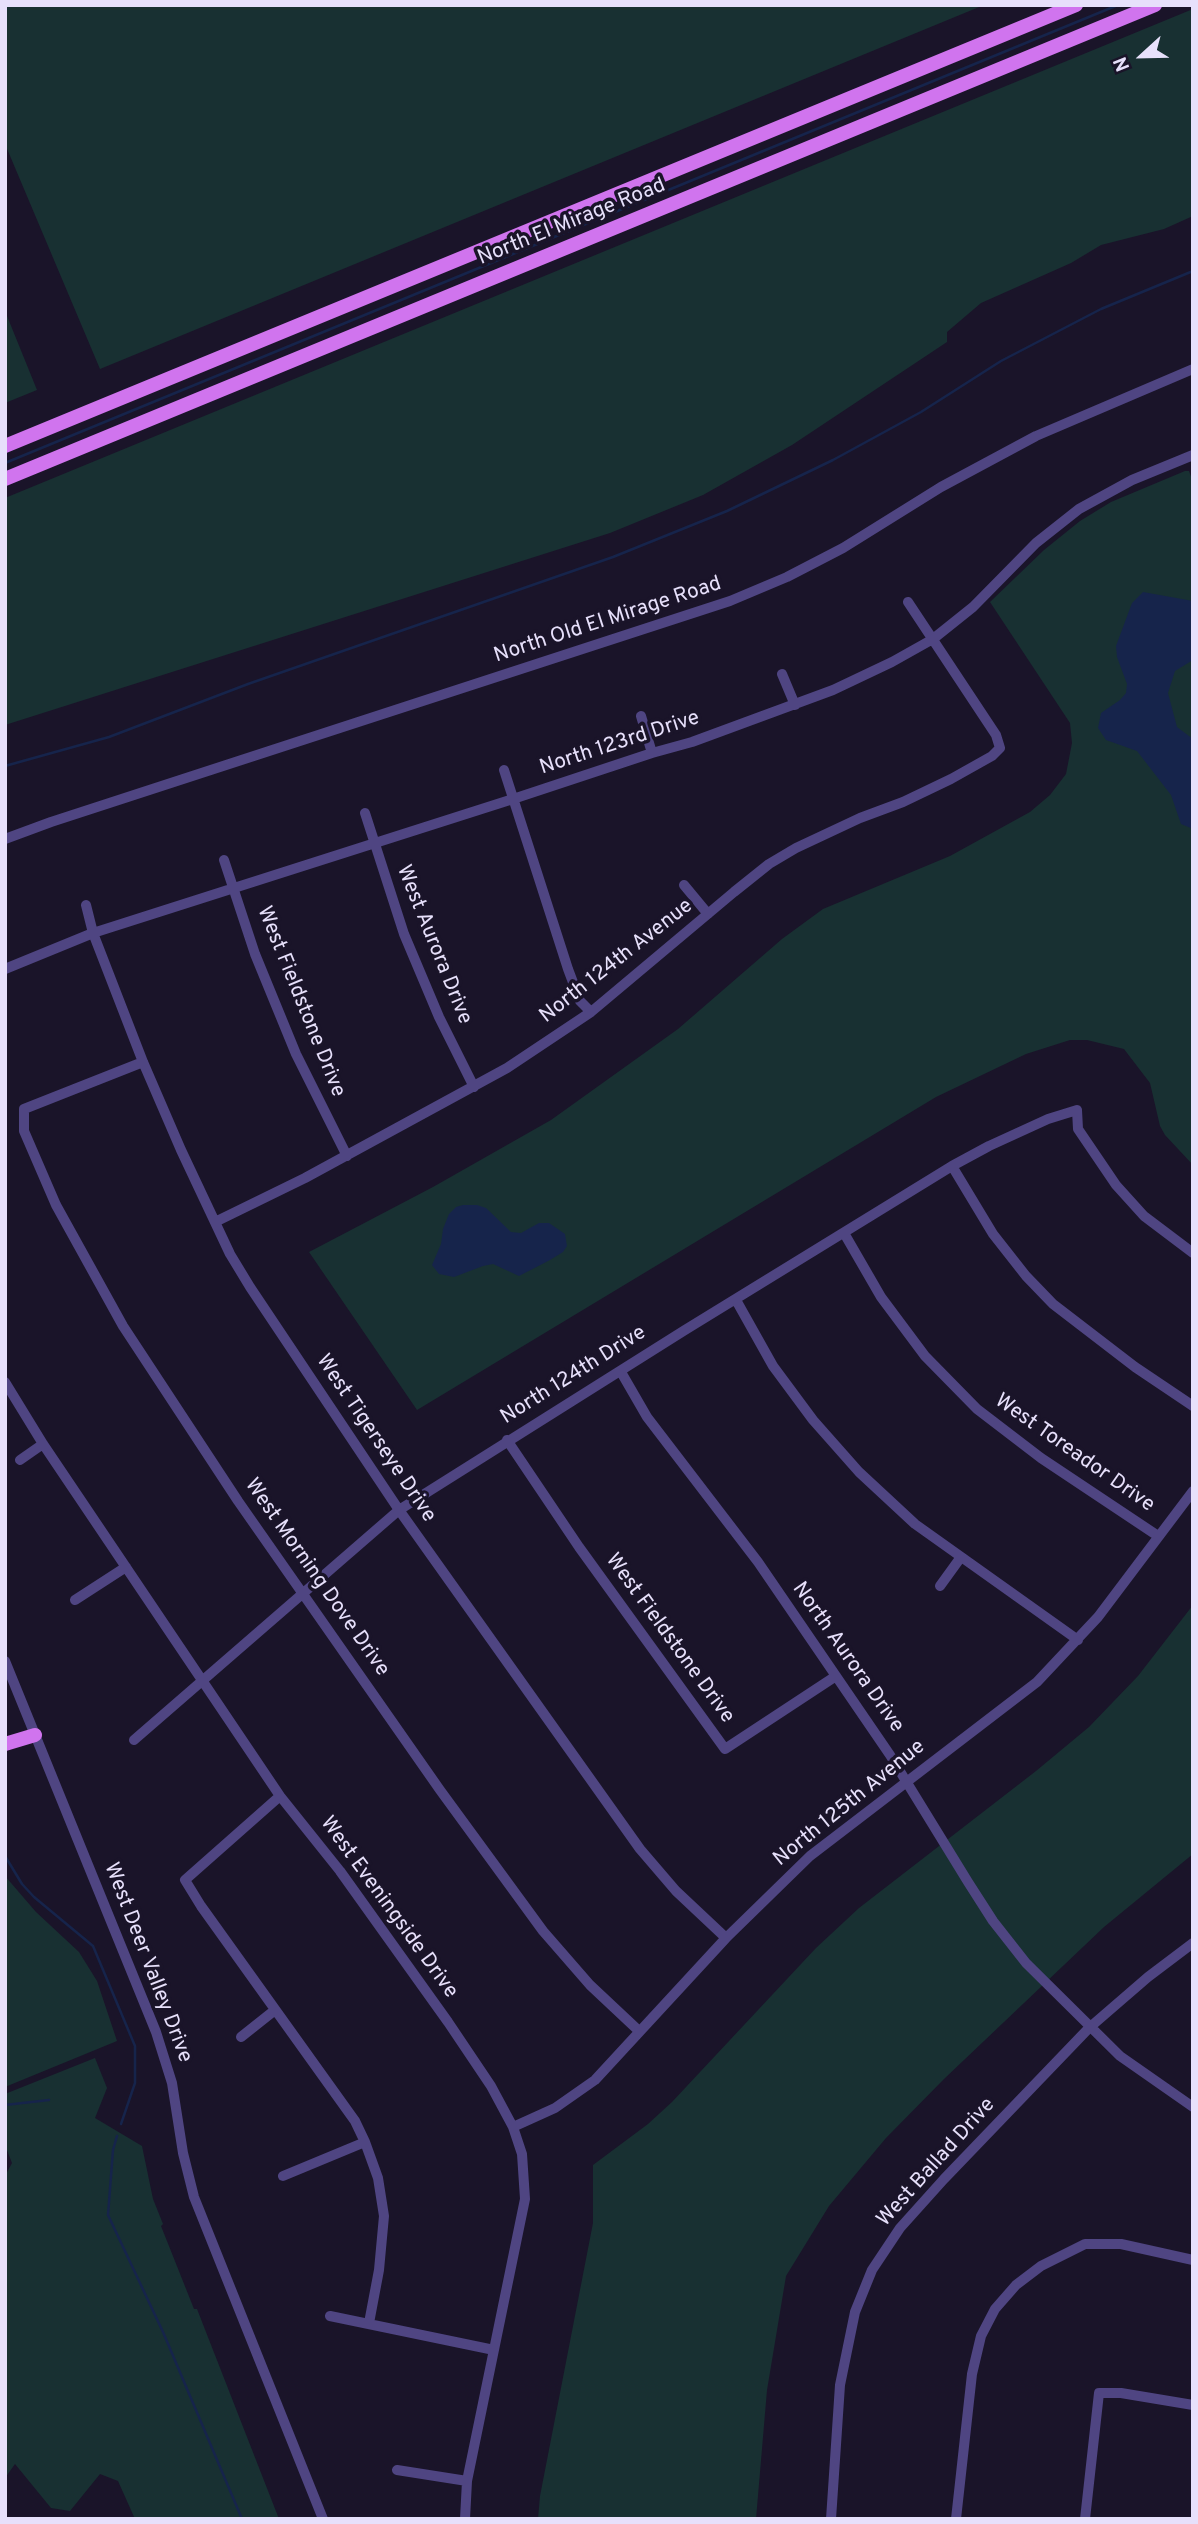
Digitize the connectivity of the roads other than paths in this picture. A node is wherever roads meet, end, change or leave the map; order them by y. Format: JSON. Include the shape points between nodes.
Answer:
{"nodes":[{"id":1,"x":1076,"y":5,"type":"edge"},
{"id":2,"x":1155,"y":5,"type":"edge"},
{"id":3,"x":1193,"y":369,"type":"edge"},
{"id":4,"x":5,"y":446,"type":"edge"},
{"id":5,"x":1193,"y":455,"type":"edge"},
{"id":6,"x":5,"y":479,"type":"edge"},
{"id":7,"x":908,"y":602,"type":"dead end"},
{"id":8,"x":933,"y":639,"type":"junction"},
{"id":9,"x":782,"y":674,"type":"dead end"},
{"id":10,"x":795,"y":705,"type":"junction"},
{"id":11,"x":641,"y":716,"type":"dead end"},
{"id":12,"x":652,"y":752,"type":"junction"},
{"id":13,"x":504,"y":770,"type":"dead end"},
{"id":14,"x":513,"y":799,"type":"junction"},
{"id":15,"x":365,"y":813,"type":"dead end"},
{"id":16,"x":5,"y":839,"type":"edge"},
{"id":17,"x":374,"y":844,"type":"junction"},
{"id":18,"x":225,"y":860,"type":"dead end"},
{"id":19,"x":684,"y":885,"type":"dead end"},
{"id":20,"x":233,"y":890,"type":"junction"},
{"id":21,"x":86,"y":905,"type":"dead end"},
{"id":22,"x":708,"y":914,"type":"junction"},
{"id":23,"x":93,"y":933,"type":"junction"},
{"id":24,"x":5,"y":969,"type":"edge"},
{"id":25,"x":591,"y":1012,"type":"junction"},
{"id":26,"x":144,"y":1062,"type":"junction"},
{"id":27,"x":474,"y":1087,"type":"junction"},
{"id":28,"x":346,"y":1156,"type":"junction"},
{"id":29,"x":952,"y":1166,"type":"junction"},
{"id":30,"x":215,"y":1222,"type":"junction"},
{"id":31,"x":845,"y":1233,"type":"junction"},
{"id":32,"x":1193,"y":1253,"type":"edge"},
{"id":33,"x":736,"y":1300,"type":"junction"},
{"id":34,"x":621,"y":1372,"type":"junction"},
{"id":35,"x":5,"y":1382,"type":"edge"},
{"id":36,"x":1193,"y":1406,"type":"edge"},
{"id":37,"x":507,"y":1440,"type":"junction"},
{"id":38,"x":43,"y":1444,"type":"junction"},
{"id":39,"x":20,"y":1460,"type":"dead end"},
{"id":40,"x":1193,"y":1491,"type":"edge"},
{"id":41,"x":398,"y":1510,"type":"junction"},
{"id":42,"x":1158,"y":1536,"type":"junction"},
{"id":43,"x":961,"y":1557,"type":"junction"},
{"id":44,"x":126,"y":1567,"type":"junction"},
{"id":45,"x":940,"y":1586,"type":"dead end"},
{"id":46,"x":302,"y":1593,"type":"junction"},
{"id":47,"x":75,"y":1600,"type":"dead end"},
{"id":48,"x":1078,"y":1640,"type":"junction"},
{"id":49,"x":5,"y":1661,"type":"edge"},
{"id":50,"x":836,"y":1676,"type":"junction"},
{"id":51,"x":203,"y":1679,"type":"junction"},
{"id":52,"x":35,"y":1735,"type":"junction"},
{"id":53,"x":134,"y":1740,"type":"dead end"},
{"id":54,"x":5,"y":1744,"type":"edge"},
{"id":55,"x":909,"y":1782,"type":"junction"},
{"id":56,"x":281,"y":1796,"type":"junction"},
{"id":57,"x":726,"y":1938,"type":"junction"},
{"id":58,"x":1193,"y":1943,"type":"edge"},
{"id":59,"x":275,"y":2010,"type":"junction"},
{"id":60,"x":1089,"y":2028,"type":"junction"},
{"id":61,"x":639,"y":2031,"type":"junction"},
{"id":62,"x":241,"y":2037,"type":"dead end"},
{"id":63,"x":1193,"y":2106,"type":"edge"},
{"id":64,"x":513,"y":2127,"type":"junction"},
{"id":65,"x":365,"y":2142,"type":"junction"},
{"id":66,"x":283,"y":2176,"type":"dead end"},
{"id":67,"x":1193,"y":2259,"type":"edge"},
{"id":68,"x":330,"y":2316,"type":"dead end"},
{"id":69,"x":369,"y":2323,"type":"junction"},
{"id":70,"x":494,"y":2350,"type":"junction"},
{"id":71,"x":1193,"y":2405,"type":"edge"},
{"id":72,"x":397,"y":2470,"type":"dead end"},
{"id":73,"x":467,"y":2481,"type":"junction"},
{"id":74,"x":323,"y":2519,"type":"edge"},
{"id":75,"x":465,"y":2519,"type":"edge"},
{"id":76,"x":831,"y":2519,"type":"edge"},
{"id":77,"x":956,"y":2519,"type":"edge"},
{"id":78,"x":1085,"y":2519,"type":"edge"}],
"edges":[{"from":1,"to":4,"type":"main road","name":"North El Mirage Road"},
{"from":2,"to":6,"type":"main road","name":"North El Mirage Road"},
{"from":3,"to":16,"type":"street","name":"North Old El Mirage Road","via":[[1036,436],[941,487],[843,548],[730,601]]},
{"from":5,"to":8,"type":"street","name":"North 123rd Drive","via":[[1107,492],[1066,517]]},
{"from":7,"to":8,"type":"street"},
{"from":8,"to":10,"type":"street","name":"North 123rd Drive"},
{"from":8,"to":22,"type":"street","name":"North 124th Avenue","via":[[1000,748],[951,779],[796,848]]},
{"from":9,"to":10,"type":"street"},
{"from":10,"to":12,"type":"street","name":"North 123rd Drive"},
{"from":11,"to":12,"type":"street"},
{"from":12,"to":14,"type":"street","name":"North 123rd Drive"},
{"from":13,"to":14,"type":"street"},
{"from":14,"to":17,"type":"street","name":"North 123rd Drive"},
{"from":14,"to":25,"type":"street","via":[[568,969],[580,1001]]},
{"from":15,"to":17,"type":"street","name":"West Aurora Drive"},
{"from":17,"to":20,"type":"street","name":"North 123rd Drive"},
{"from":17,"to":27,"type":"street","name":"West Aurora Drive","via":[[418,969]]},
{"from":18,"to":20,"type":"street","name":"West Fieldstone Drive"},
{"from":19,"to":22,"type":"street"},
{"from":20,"to":23,"type":"street","name":"North 123rd Drive"},
{"from":20,"to":28,"type":"street","name":"West Fieldstone Drive","via":[[296,1055]]},
{"from":21,"to":23,"type":"street","name":"West Tigerseye Drive"},
{"from":22,"to":25,"type":"street","name":"North 124th Avenue"},
{"from":23,"to":24,"type":"street","name":"North 123rd Drive"},
{"from":23,"to":26,"type":"street","name":"West Tigerseye Drive"},
{"from":25,"to":27,"type":"street","name":"North 124th Avenue"},
{"from":26,"to":30,"type":"street","name":"West Tigerseye Drive"},
{"from":26,"to":46,"type":"street","name":"West Morning Dove Drive","via":[[24,1109],[24,1132],[56,1205],[123,1326]]},
{"from":27,"to":28,"type":"street","name":"North 124th Avenue"},
{"from":28,"to":30,"type":"street","name":"North 124th Avenue"},
{"from":29,"to":31,"type":"street","name":"North 124th Drive"},
{"from":29,"to":32,"type":"street","name":"North 124th Drive","via":[[1048,1119],[1077,1110],[1078,1129],[1116,1185],[1144,1216]]},
{"from":29,"to":36,"type":"street","via":[[993,1234],[1053,1304]]},
{"from":30,"to":41,"type":"street","name":"West Tigerseye Drive","via":[[250,1287]]},
{"from":31,"to":33,"type":"street","name":"North 124th Drive"},
{"from":31,"to":42,"type":"street","name":"West Toreador Drive","via":[[881,1297],[925,1356],[977,1409]]},
{"from":33,"to":34,"type":"street","name":"North 124th Drive"},
{"from":33,"to":43,"type":"street","via":[[773,1366],[813,1420],[859,1472],[915,1524]]},
{"from":34,"to":37,"type":"street","name":"North 124th Drive"},
{"from":34,"to":50,"type":"street","name":"North Aurora Drive","via":[[647,1417],[751,1553]]},
{"from":35,"to":38,"type":"street","name":"West Eveningside Drive"},
{"from":37,"to":41,"type":"street","name":"North 124th Drive"},
{"from":37,"to":50,"type":"street","name":"West Fieldstone Drive","via":[[725,1749]]},
{"from":38,"to":39,"type":"street"},
{"from":38,"to":44,"type":"street","name":"West Eveningside Drive"},
{"from":40,"to":42,"type":"street","name":"North 125th Avenue"},
{"from":41,"to":46,"type":"street","name":"North 124th Drive"},
{"from":41,"to":57,"type":"street","name":"West Tigerseye Drive","via":[[640,1849]]},
{"from":42,"to":48,"type":"street","name":"North 125th Avenue"},
{"from":43,"to":45,"type":"street"},
{"from":43,"to":48,"type":"street"},
{"from":44,"to":47,"type":"street"},
{"from":44,"to":51,"type":"street","name":"West Eveningside Drive"},
{"from":46,"to":51,"type":"street","name":"North 124th Drive"},
{"from":46,"to":61,"type":"street","name":"West Morning Dove Drive","via":[[543,1931]]},
{"from":48,"to":55,"type":"street","name":"North 125th Avenue","via":[[1037,1682]]},
{"from":49,"to":52,"type":"street","name":"West Deer Valley Drive"},
{"from":50,"to":55,"type":"street","name":"North Aurora Drive"},
{"from":51,"to":53,"type":"street","name":"North 124th Drive"},
{"from":51,"to":56,"type":"street","name":"West Eveningside Drive"},
{"from":52,"to":54,"type":"main road"},
{"from":52,"to":74,"type":"street","name":"West Deer Valley Drive","via":[[156,2032],[172,2083],[194,2197]]},
{"from":55,"to":57,"type":"street","name":"North 125th Avenue","via":[[810,1856]]},
{"from":55,"to":60,"type":"street","name":"North Aurora Drive","via":[[993,1920],[1026,1963]]},
{"from":56,"to":59,"type":"street","via":[[185,1880]]},
{"from":56,"to":64,"type":"street","name":"West Eveningside Drive","via":[[448,2022]]},
{"from":57,"to":61,"type":"street","name":"North 125th Avenue"},
{"from":58,"to":60,"type":"street","name":"West Ballad Drive"},
{"from":59,"to":62,"type":"street"},
{"from":59,"to":65,"type":"street","via":[[355,2121]]},
{"from":60,"to":63,"type":"street","name":"North Aurora Drive","via":[[1120,2056]]},
{"from":60,"to":76,"type":"street","name":"West Ballad Drive","via":[[900,2228],[872,2270],[855,2312],[840,2385]]},
{"from":61,"to":64,"type":"street","name":"North 125th Avenue","via":[[595,2080],[555,2108]]},
{"from":64,"to":70,"type":"street","name":"West Eveningside Drive","via":[[522,2154],[525,2199]]},
{"from":65,"to":66,"type":"street"},
{"from":65,"to":69,"type":"street","via":[[378,2178],[384,2216]]},
{"from":67,"to":77,"type":"street","via":[[1121,2244],[1085,2244],[1041,2266],[1016,2285],[995,2309],[981,2336],[972,2374]]},
{"from":68,"to":69,"type":"street"},
{"from":69,"to":70,"type":"street"},
{"from":70,"to":73,"type":"street","name":"West Eveningside Drive"},
{"from":71,"to":78,"type":"street","via":[[1099,2393]]},
{"from":72,"to":73,"type":"street"},
{"from":73,"to":75,"type":"street","name":"West Eveningside Drive"}]}
